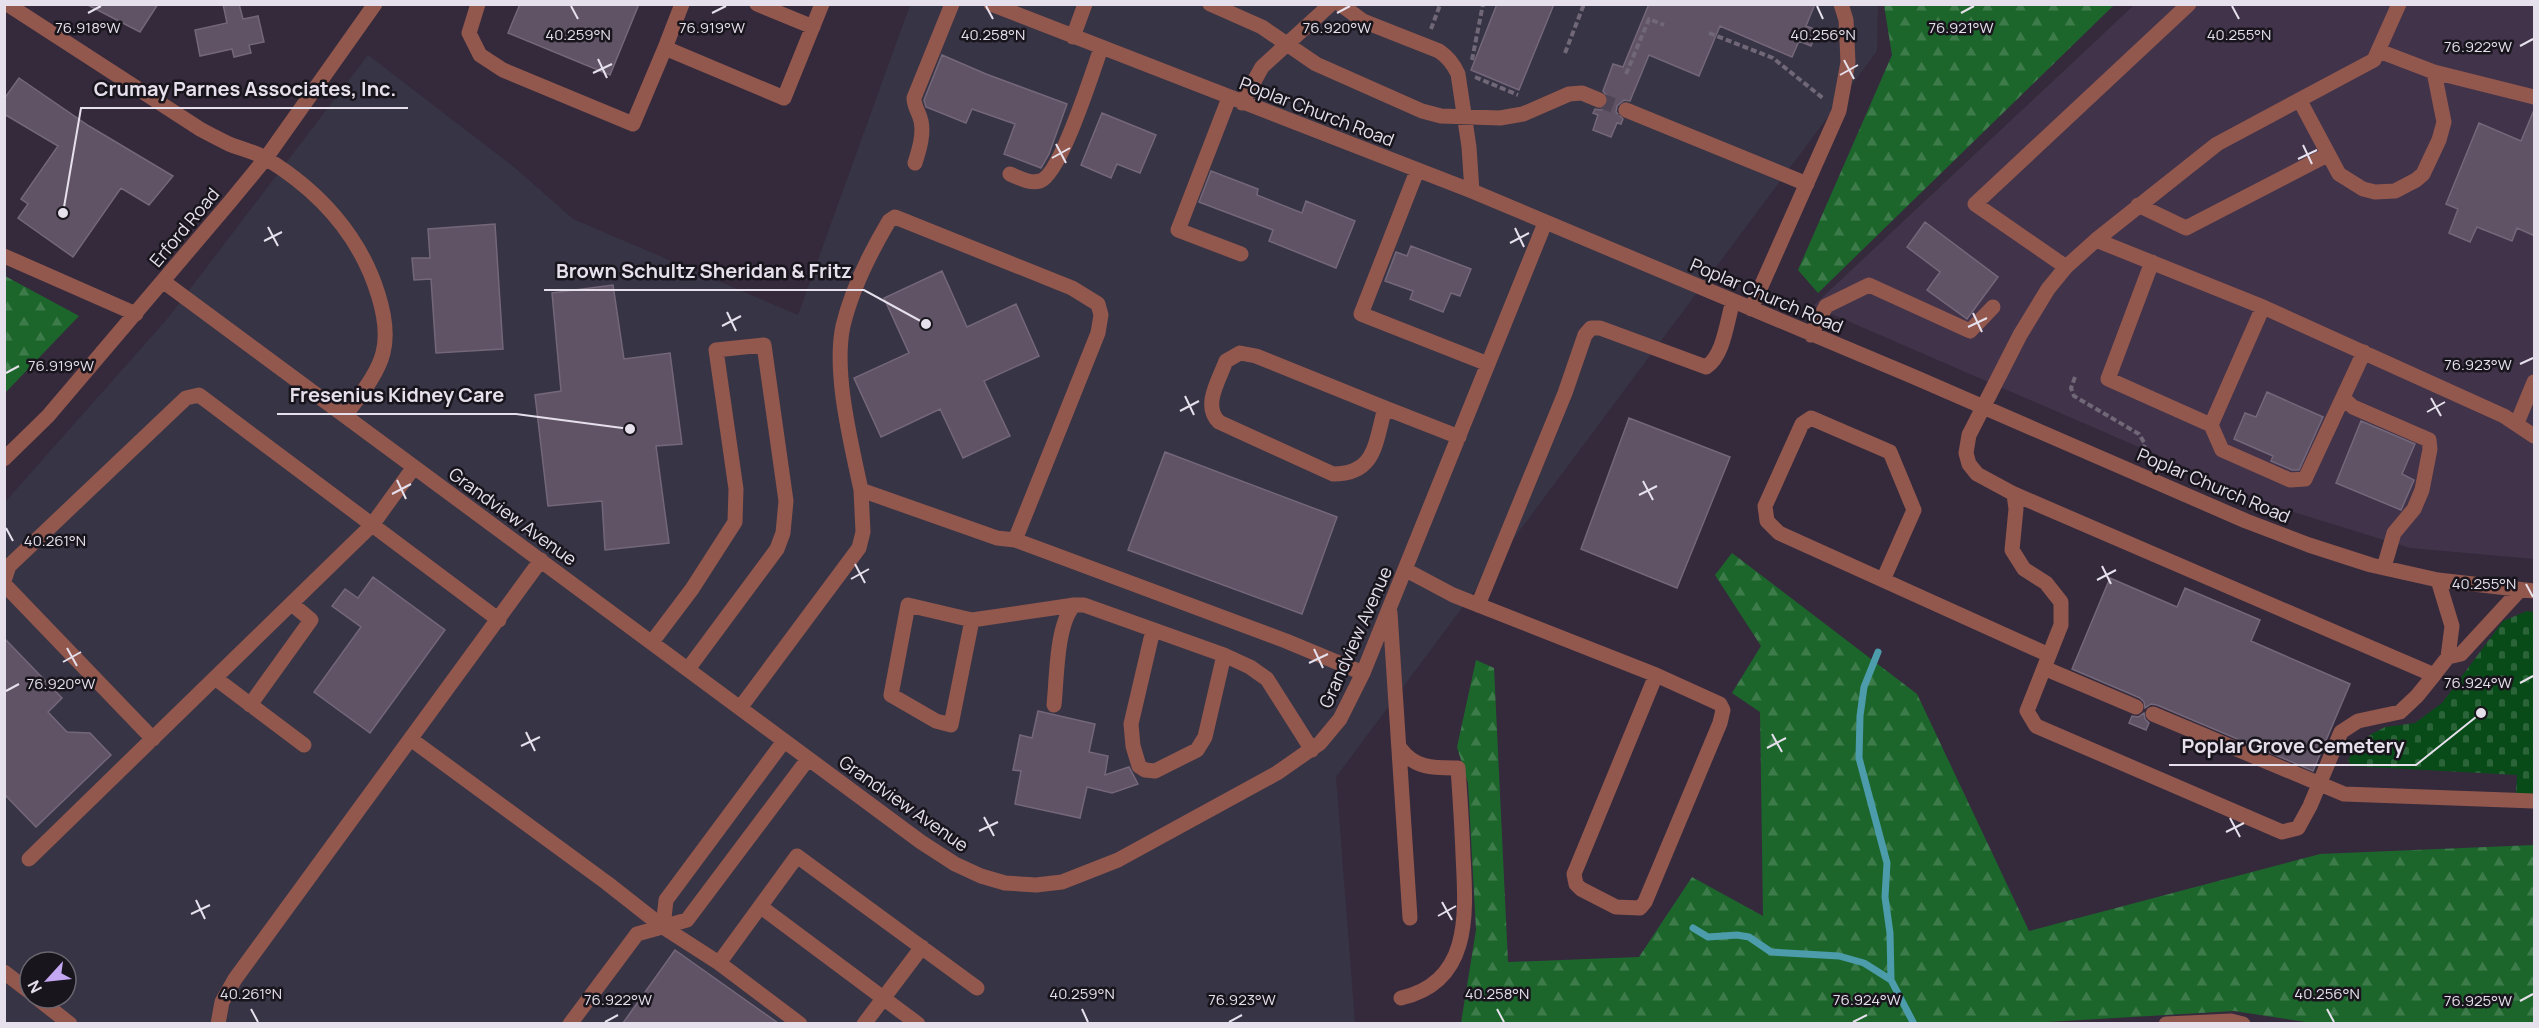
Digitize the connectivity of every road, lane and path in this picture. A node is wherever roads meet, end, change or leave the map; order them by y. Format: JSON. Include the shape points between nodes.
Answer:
{"nodes":[{"id":1,"x":7,"y":4,"type":"edge"},
{"id":2,"x":375,"y":4,"type":"edge"},
{"id":3,"x":478,"y":4,"type":"edge"},
{"id":4,"x":682,"y":4,"type":"edge"},
{"id":5,"x":757,"y":4,"type":"edge"},
{"id":6,"x":822,"y":4,"type":"edge"},
{"id":7,"x":952,"y":4,"type":"edge"},
{"id":8,"x":991,"y":4,"type":"edge"},
{"id":9,"x":1086,"y":4,"type":"edge"},
{"id":10,"x":1210,"y":4,"type":"edge"},
{"id":11,"x":1332,"y":4,"type":"edge"},
{"id":12,"x":1340,"y":4,"type":"edge"},
{"id":13,"x":1483,"y":4,"type":"edge"},
{"id":14,"x":1584,"y":4,"type":"edge"},
{"id":15,"x":1842,"y":4,"type":"edge"},
{"id":16,"x":2189,"y":4,"type":"edge"},
{"id":17,"x":2399,"y":4,"type":"edge"},
{"id":18,"x":1440,"y":5,"type":"edge"},
{"id":19,"x":1434,"y":20,"type":"dead end"},
{"id":20,"x":1664,"y":25,"type":"dead end"},
{"id":21,"x":813,"y":27,"type":"junction"},
{"id":22,"x":1709,"y":33,"type":"dead end"},
{"id":23,"x":1073,"y":37,"type":"junction"},
{"id":24,"x":1287,"y":44,"type":"junction"},
{"id":25,"x":665,"y":48,"type":"junction"},
{"id":26,"x":1101,"y":48,"type":"junction"},
{"id":27,"x":2379,"y":51,"type":"junction"},
{"id":28,"x":1565,"y":53,"type":"dead end"},
{"id":29,"x":1471,"y":63,"type":"dead end"},
{"id":30,"x":2434,"y":72,"type":"junction"},
{"id":31,"x":1468,"y":74,"type":"dead end"},
{"id":32,"x":1626,"y":74,"type":"dead end"},
{"id":33,"x":2535,"y":97,"type":"edge"},
{"id":34,"x":1525,"y":98,"type":"dead end"},
{"id":35,"x":1235,"y":100,"type":"junction"},
{"id":36,"x":1599,"y":100,"type":"tunnel mouth"},
{"id":37,"x":2300,"y":101,"type":"junction"},
{"id":38,"x":1832,"y":105,"type":"dead end"},
{"id":39,"x":1626,"y":110,"type":"tunnel mouth"},
{"id":40,"x":1464,"y":118,"type":"junction"},
{"id":41,"x":2327,"y":155,"type":"junction"},
{"id":42,"x":266,"y":158,"type":"junction"},
{"id":43,"x":915,"y":164,"type":"dead end"},
{"id":44,"x":1417,"y":171,"type":"junction"},
{"id":45,"x":1010,"y":174,"type":"dead end"},
{"id":46,"x":1806,"y":184,"type":"junction"},
{"id":47,"x":1472,"y":191,"type":"junction"},
{"id":48,"x":2138,"y":205,"type":"junction"},
{"id":49,"x":1545,"y":223,"type":"junction"},
{"id":50,"x":2096,"y":240,"type":"junction"},
{"id":51,"x":1241,"y":254,"type":"dead end"},
{"id":52,"x":4,"y":256,"type":"edge"},
{"id":53,"x":2152,"y":262,"type":"junction"},
{"id":54,"x":2066,"y":267,"type":"junction"},
{"id":55,"x":164,"y":282,"type":"junction"},
{"id":56,"x":1733,"y":301,"type":"junction"},
{"id":57,"x":1993,"y":307,"type":"dead end"},
{"id":58,"x":2263,"y":307,"type":"junction"},
{"id":59,"x":1751,"y":309,"type":"junction"},
{"id":60,"x":136,"y":314,"type":"junction"},
{"id":61,"x":1811,"y":335,"type":"junction"},
{"id":62,"x":2364,"y":352,"type":"junction"},
{"id":63,"x":1488,"y":364,"type":"junction"},
{"id":64,"x":2075,"y":377,"type":"dead end"},
{"id":65,"x":2535,"y":382,"type":"edge"},
{"id":66,"x":2343,"y":398,"type":"junction"},
{"id":67,"x":1984,"y":407,"type":"junction"},
{"id":68,"x":1385,"y":408,"type":"junction"},
{"id":69,"x":345,"y":416,"type":"junction"},
{"id":70,"x":2517,"y":423,"type":"junction"},
{"id":71,"x":2211,"y":425,"type":"junction"},
{"id":72,"x":2535,"y":436,"type":"edge"},
{"id":73,"x":1459,"y":437,"type":"junction"},
{"id":74,"x":2141,"y":456,"type":"dead end"},
{"id":75,"x":4,"y":459,"type":"edge"},
{"id":76,"x":414,"y":467,"type":"junction"},
{"id":77,"x":861,"y":490,"type":"junction"},
{"id":78,"x":2014,"y":494,"type":"junction"},
{"id":79,"x":372,"y":525,"type":"junction"},
{"id":80,"x":1015,"y":540,"type":"junction"},
{"id":81,"x":542,"y":561,"type":"junction"},
{"id":82,"x":2384,"y":567,"type":"junction"},
{"id":83,"x":1406,"y":570,"type":"junction"},
{"id":84,"x":1883,"y":580,"type":"junction"},
{"id":85,"x":2439,"y":580,"type":"junction"},
{"id":86,"x":4,"y":583,"type":"edge"},
{"id":87,"x":2527,"y":590,"type":"edge"},
{"id":88,"x":292,"y":604,"type":"junction"},
{"id":89,"x":1074,"y":605,"type":"junction"},
{"id":90,"x":1478,"y":606,"type":"junction"},
{"id":91,"x":1390,"y":610,"type":"junction"},
{"id":92,"x":499,"y":620,"type":"junction"},
{"id":93,"x":972,"y":620,"type":"junction"},
{"id":94,"x":1153,"y":630,"type":"junction"},
{"id":95,"x":652,"y":642,"type":"junction"},
{"id":96,"x":1224,"y":655,"type":"junction"},
{"id":97,"x":2448,"y":657,"type":"junction"},
{"id":98,"x":2047,"y":662,"type":"junction"},
{"id":99,"x":688,"y":669,"type":"junction"},
{"id":100,"x":1364,"y":673,"type":"junction"},
{"id":101,"x":1656,"y":675,"type":"junction"},
{"id":102,"x":2434,"y":675,"type":"junction"},
{"id":103,"x":215,"y":678,"type":"junction"},
{"id":104,"x":250,"y":705,"type":"junction"},
{"id":105,"x":1054,"y":705,"type":"dead end"},
{"id":106,"x":2136,"y":707,"type":"dead end"},
{"id":107,"x":740,"y":708,"type":"junction"},
{"id":108,"x":2153,"y":714,"type":"dead end"},
{"id":109,"x":153,"y":739,"type":"junction"},
{"id":110,"x":412,"y":740,"type":"junction"},
{"id":111,"x":784,"y":741,"type":"junction"},
{"id":112,"x":304,"y":745,"type":"dead end"},
{"id":113,"x":1400,"y":748,"type":"junction"},
{"id":114,"x":1312,"y":750,"type":"junction"},
{"id":115,"x":808,"y":759,"type":"junction"},
{"id":116,"x":2319,"y":784,"type":"junction"},
{"id":117,"x":2535,"y":801,"type":"edge"},
{"id":118,"x":29,"y":859,"type":"dead end"},
{"id":119,"x":761,"y":907,"type":"junction"},
{"id":120,"x":1410,"y":918,"type":"dead end"},
{"id":121,"x":663,"y":927,"type":"junction"},
{"id":122,"x":922,"y":947,"type":"junction"},
{"id":123,"x":719,"y":963,"type":"junction"},
{"id":124,"x":4,"y":972,"type":"edge"},
{"id":125,"x":18,"y":983,"type":"edge"},
{"id":126,"x":977,"y":988,"type":"dead end"},
{"id":127,"x":884,"y":998,"type":"junction"},
{"id":128,"x":1401,"y":998,"type":"dead end"},
{"id":129,"x":52,"y":1010,"type":"edge"},
{"id":130,"x":67,"y":1022,"type":"edge"},
{"id":131,"x":218,"y":1023,"type":"edge"},
{"id":132,"x":570,"y":1023,"type":"edge"},
{"id":133,"x":800,"y":1023,"type":"edge"},
{"id":134,"x":864,"y":1023,"type":"edge"},
{"id":135,"x":918,"y":1023,"type":"edge"},
{"id":136,"x":2166,"y":1023,"type":"edge"},
{"id":137,"x":2243,"y":1023,"type":"edge"}],
"edges":[{"from":1,"to":42,"type":"street","via":[[200,129]]},
{"from":2,"to":42,"type":"street","name":"Erford Road"},
{"from":3,"to":25,"type":"street","via":[[469,33],[480,55],[503,70],[633,124]]},
{"from":4,"to":25,"type":"street"},
{"from":5,"to":21,"type":"street"},
{"from":6,"to":21,"type":"street"},
{"from":7,"to":43,"type":"street","via":[[914,98],[921,120]]},
{"from":8,"to":23,"type":"street","name":"Poplar Church Road"},
{"from":9,"to":23,"type":"street"},
{"from":10,"to":24,"type":"street","via":[[1255,23]]},
{"from":11,"to":24,"type":"street"},
{"from":12,"to":40,"type":"street","via":[[1364,21],[1448,57],[1458,74]]},
{"from":13,"to":29,"type":"path"},
{"from":14,"to":28,"type":"path"},
{"from":15,"to":46,"type":"street","via":[[1848,40],[1846,86]]},
{"from":16,"to":54,"type":"street","via":[[1975,204]]},
{"from":17,"to":27,"type":"street"},
{"from":18,"to":19,"type":"path"},
{"from":20,"to":32,"type":"path","via":[[1649,19]]},
{"from":21,"to":25,"type":"street","via":[[784,98]]},
{"from":22,"to":38,"type":"path","via":[[1773,58]]},
{"from":23,"to":26,"type":"street","name":"Poplar Church Road"},
{"from":24,"to":35,"type":"street"},
{"from":24,"to":40,"type":"street","via":[[1316,64],[1422,111]]},
{"from":26,"to":35,"type":"street","name":"Poplar Church Road"},
{"from":26,"to":45,"type":"street","via":[[1050,175],[1032,182]]},
{"from":27,"to":30,"type":"street"},
{"from":27,"to":37,"type":"street","via":[[2374,60]]},
{"from":30,"to":33,"type":"street"},
{"from":30,"to":41,"type":"street","via":[[2444,122],[2430,162],[2416,180],[2395,191],[2363,189],[2339,174]]},
{"from":31,"to":34,"type":"path"},
{"from":35,"to":44,"type":"street","name":"Poplar Church Road"},
{"from":35,"to":51,"type":"street","via":[[1178,230]]},
{"from":36,"to":40,"type":"street","via":[[1576,93],[1511,117]]},
{"from":37,"to":41,"type":"street"},
{"from":37,"to":48,"type":"street","via":[[2217,144]]},
{"from":39,"to":46,"type":"street"},
{"from":40,"to":47,"type":"street"},
{"from":41,"to":48,"type":"street","via":[[2186,228]]},
{"from":42,"to":55,"type":"street","name":"Erford Road"},
{"from":42,"to":69,"type":"street","via":[[333,213],[352,237],[372,274],[382,305],[386,330],[383,352],[376,370]]},
{"from":44,"to":47,"type":"street","name":"Poplar Church Road"},
{"from":44,"to":63,"type":"street","via":[[1361,314]]},
{"from":46,"to":59,"type":"street"},
{"from":47,"to":49,"type":"street","name":"Poplar Church Road"},
{"from":48,"to":50,"type":"street"},
{"from":49,"to":56,"type":"street","name":"Poplar Church Road"},
{"from":49,"to":63,"type":"street","name":"Grandview Avenue"},
{"from":50,"to":53,"type":"street"},
{"from":50,"to":54,"type":"street"},
{"from":52,"to":60,"type":"street"},
{"from":53,"to":58,"type":"street"},
{"from":53,"to":71,"type":"street","via":[[2108,379]]},
{"from":54,"to":67,"type":"street","via":[[2020,335]]},
{"from":55,"to":60,"type":"street","name":"Erford Road"},
{"from":55,"to":69,"type":"street","name":"Grandview Avenue"},
{"from":56,"to":59,"type":"street","name":"Poplar Church Road"},
{"from":56,"to":90,"type":"street","via":[[1718,354],[1706,367],[1600,328],[1591,328],[1585,335]]},
{"from":57,"to":61,"type":"street","via":[[1970,331],[1869,285],[1826,306]]},
{"from":58,"to":62,"type":"street"},
{"from":58,"to":71,"type":"street"},
{"from":59,"to":61,"type":"street","name":"Poplar Church Road"},
{"from":60,"to":75,"type":"street","name":"Erford Road","via":[[48,416]]},
{"from":61,"to":67,"type":"street","name":"Poplar Church Road"},
{"from":62,"to":66,"type":"street"},
{"from":62,"to":70,"type":"street"},
{"from":63,"to":73,"type":"street","name":"Grandview Avenue"},
{"from":64,"to":74,"type":"path","via":[[2071,388],[2074,396],[2139,434],[2145,444]]},
{"from":65,"to":70,"type":"street"},
{"from":66,"to":71,"type":"street","via":[[2305,479],[2290,480],[2222,450]]},
{"from":66,"to":82,"type":"street","via":[[2353,407],[2429,440],[2422,490],[2414,509],[2394,533]]},
{"from":67,"to":78,"type":"street","via":[[1969,435],[1969,464],[1977,474]]},
{"from":67,"to":82,"type":"street","name":"Poplar Church Road","via":[[2246,521]]},
{"from":68,"to":68,"type":"street","via":[[1240,353],[1226,361],[1211,410],[1219,422],[1340,474],[1360,470],[1368,462]]},
{"from":68,"to":73,"type":"street"},
{"from":69,"to":76,"type":"street","name":"Grandview Avenue"},
{"from":70,"to":72,"type":"street"},
{"from":73,"to":83,"type":"street","name":"Grandview Avenue"},
{"from":76,"to":79,"type":"street"},
{"from":76,"to":81,"type":"street","name":"Grandview Avenue"},
{"from":77,"to":80,"type":"street","via":[[997,538]]},
{"from":77,"to":80,"type":"street","via":[[844,396],[840,356],[843,326],[867,258],[895,217],[1072,288],[1098,304],[1098,333]]},
{"from":77,"to":107,"type":"street","via":[[863,532],[859,548]]},
{"from":78,"to":98,"type":"street","via":[[2012,550],[2024,569],[2046,583],[2061,602],[2061,625]]},
{"from":78,"to":102,"type":"street"},
{"from":79,"to":86,"type":"street","via":[[199,395],[186,399],[9,566]]},
{"from":79,"to":88,"type":"street"},
{"from":79,"to":92,"type":"street"},
{"from":80,"to":100,"type":"street"},
{"from":81,"to":92,"type":"street"},
{"from":81,"to":95,"type":"street","name":"Grandview Avenue"},
{"from":82,"to":85,"type":"street","name":"Poplar Church Road"},
{"from":83,"to":90,"type":"street"},
{"from":83,"to":91,"type":"street","name":"Grandview Avenue"},
{"from":84,"to":84,"type":"street","via":[[1779,533],[1767,521],[1765,506],[1802,424],[1811,418],[1890,452],[1914,510]]},
{"from":84,"to":98,"type":"street"},
{"from":85,"to":87,"type":"street","name":"Poplar Church Road"},
{"from":85,"to":97,"type":"street","via":[[2452,626]]},
{"from":86,"to":109,"type":"street"},
{"from":87,"to":97,"type":"street","via":[[2461,654]]},
{"from":88,"to":103,"type":"street"},
{"from":88,"to":104,"type":"street","via":[[311,620]]},
{"from":89,"to":93,"type":"street"},
{"from":89,"to":94,"type":"street","via":[[1084,605]]},
{"from":89,"to":105,"type":"street","via":[[1068,612],[1060,649]]},
{"from":90,"to":101,"type":"street"},
{"from":91,"to":100,"type":"street","name":"Grandview Avenue"},
{"from":91,"to":113,"type":"street"},
{"from":92,"to":110,"type":"street"},
{"from":93,"to":93,"type":"street","via":[[908,605],[891,695],[936,721],[951,725]]},
{"from":94,"to":96,"type":"street"},
{"from":94,"to":96,"type":"street","via":[[1131,724],[1139,766],[1145,770],[1155,771],[1186,757],[1201,744]]},
{"from":95,"to":99,"type":"street","name":"Grandview Avenue"},
{"from":95,"to":99,"type":"street","via":[[735,522],[736,489],[716,350],[764,345],[786,501],[783,533],[777,549]]},
{"from":96,"to":114,"type":"street","via":[[1267,679]]},
{"from":97,"to":102,"type":"street"},
{"from":98,"to":106,"type":"street"},
{"from":98,"to":116,"type":"street","via":[[2026,711],[2036,726],[2282,832],[2298,828]]},
{"from":99,"to":107,"type":"street","name":"Grandview Avenue"},
{"from":100,"to":114,"type":"street","name":"Grandview Avenue","via":[[1340,719]]},
{"from":101,"to":101,"type":"street","via":[[1720,704],[1723,710],[1646,902],[1640,908],[1624,909],[1581,889],[1574,874]]},
{"from":102,"to":116,"type":"street","via":[[2400,712],[2358,721],[2341,732]]},
{"from":103,"to":104,"type":"street"},
{"from":103,"to":109,"type":"street"},
{"from":104,"to":112,"type":"street"},
{"from":107,"to":111,"type":"street","name":"Grandview Avenue"},
{"from":108,"to":116,"type":"street"},
{"from":109,"to":118,"type":"street"},
{"from":110,"to":121,"type":"street"},
{"from":110,"to":131,"type":"street","via":[[235,979],[222,1002]]},
{"from":111,"to":115,"type":"street","name":"Grandview Avenue"},
{"from":111,"to":121,"type":"street","via":[[666,900]]},
{"from":113,"to":120,"type":"street"},
{"from":113,"to":128,"type":"street","via":[[1419,765],[1458,768],[1466,909],[1460,942],[1448,970],[1419,994]]},
{"from":114,"to":115,"type":"street","name":"Grandview Avenue","via":[[1119,860],[1062,882],[1036,885],[1005,883],[955,864]]},
{"from":115,"to":121,"type":"street","via":[[687,920]]},
{"from":116,"to":117,"type":"street","via":[[2344,794]]},
{"from":119,"to":122,"type":"street","via":[[797,856]]},
{"from":119,"to":123,"type":"street"},
{"from":119,"to":127,"type":"street"},
{"from":121,"to":123,"type":"street"},
{"from":121,"to":132,"type":"street","via":[[637,934]]},
{"from":122,"to":126,"type":"street"},
{"from":122,"to":127,"type":"street"},
{"from":123,"to":133,"type":"street"},
{"from":124,"to":125,"type":"street"},
{"from":127,"to":134,"type":"street"},
{"from":127,"to":135,"type":"street"},
{"from":129,"to":130,"type":"street"},
{"from":136,"to":137,"type":"street"}]}
